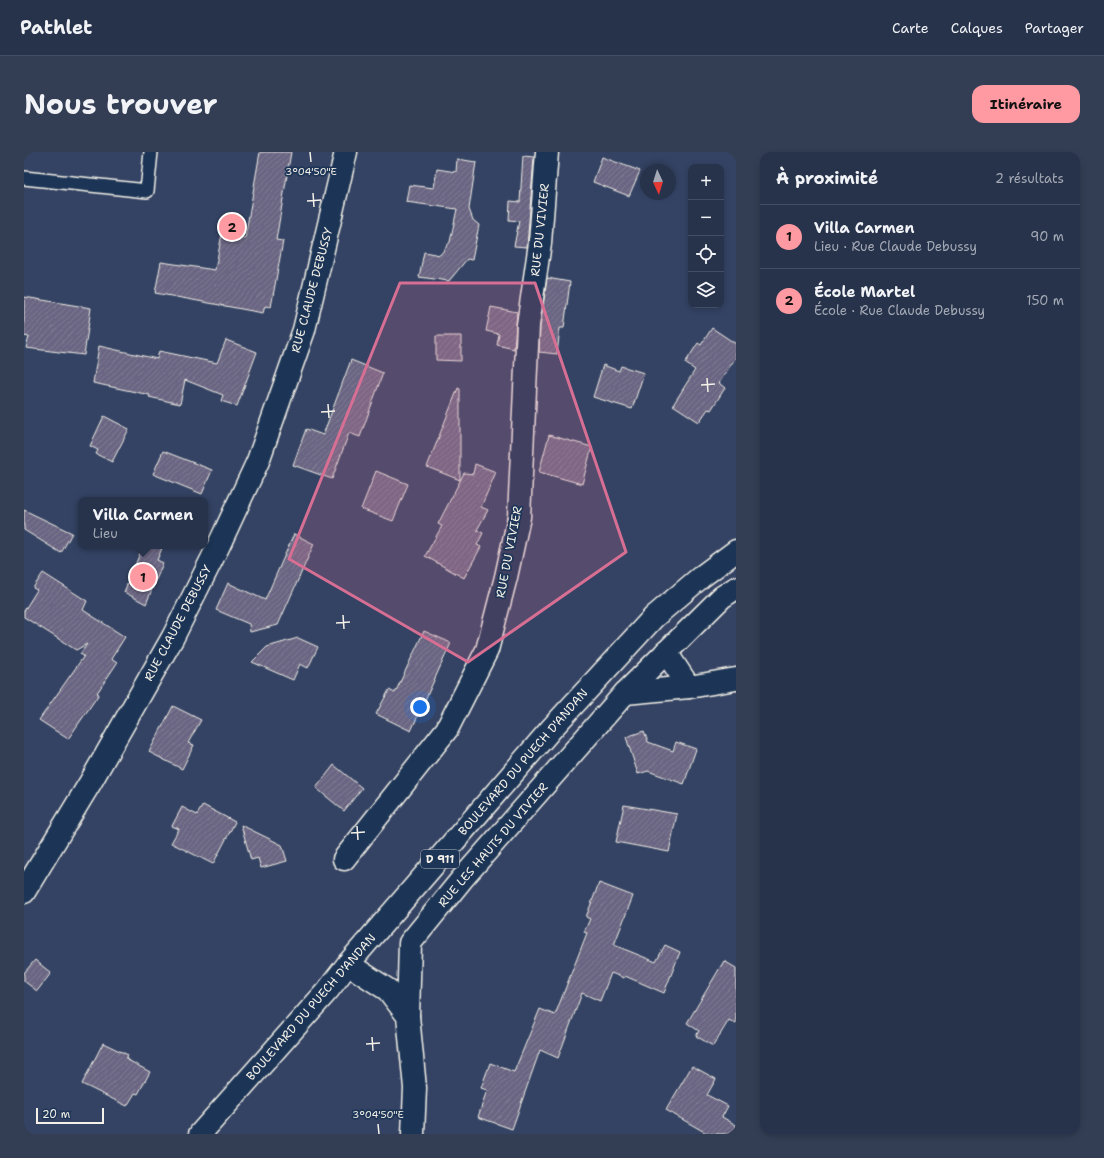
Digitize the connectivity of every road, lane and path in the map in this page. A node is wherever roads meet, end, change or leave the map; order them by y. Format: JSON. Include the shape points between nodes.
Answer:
{"nodes":[{"id":1,"x":152,"y":152,"type":"edge"},
{"id":2,"x":346,"y":152,"type":"edge"},
{"id":3,"x":548,"y":152,"type":"edge"},
{"id":4,"x":24,"y":178,"type":"edge"},
{"id":5,"x":736,"y":551,"type":"edge"},
{"id":6,"x":736,"y":588,"type":"edge"},
{"id":7,"x":666,"y":652,"type":"junction"},
{"id":8,"x":736,"y":679,"type":"edge"},
{"id":9,"x":689,"y":687,"type":"junction"},
{"id":10,"x":625,"y":693,"type":"junction"},
{"id":11,"x":344,"y":859,"type":"dead end"},
{"id":12,"x":24,"y":892,"type":"edge"},
{"id":13,"x":348,"y":964,"type":"junction"},
{"id":14,"x":408,"y":1016,"type":"junction"},
{"id":15,"x":200,"y":1134,"type":"edge"},
{"id":16,"x":413,"y":1134,"type":"edge"}],
"edges":[{"from":1,"to":4,"type":"lane","via":[[147,191]]},
{"from":2,"to":12,"type":"street","name":"RUE CLAUDE DEBUSSY","via":[[304,330],[258,461],[173,637]]},
{"from":3,"to":11,"type":"street","name":"RUE DU VIVIER","via":[[540,243],[528,325],[518,517],[506,578],[487,650],[447,729]]},
{"from":5,"to":13,"type":"street","name":"BOULEVARD DU PUECH D'ANDAN","number":"D 911","via":[[654,617],[552,728]]},
{"from":6,"to":7,"type":"street","name":"RUE LES HAUTS DU VIVIER","via":[[722,598]]},
{"from":7,"to":9,"type":"street"},
{"from":7,"to":10,"type":"street","name":"RUE LES HAUTS DU VIVIER"},
{"from":8,"to":9,"type":"street"},
{"from":9,"to":10,"type":"street"},
{"from":10,"to":14,"type":"street","name":"RUE LES HAUTS DU VIVIER","via":[[410,943]]},
{"from":13,"to":14,"type":"street","via":[[388,990]]},
{"from":13,"to":15,"type":"street","name":"BOULEVARD DU PUECH D'ANDAN","number":"D 911"},
{"from":14,"to":16,"type":"street","name":"RUE LES HAUTS DU VIVIER","via":[[415,1088]]}]}
